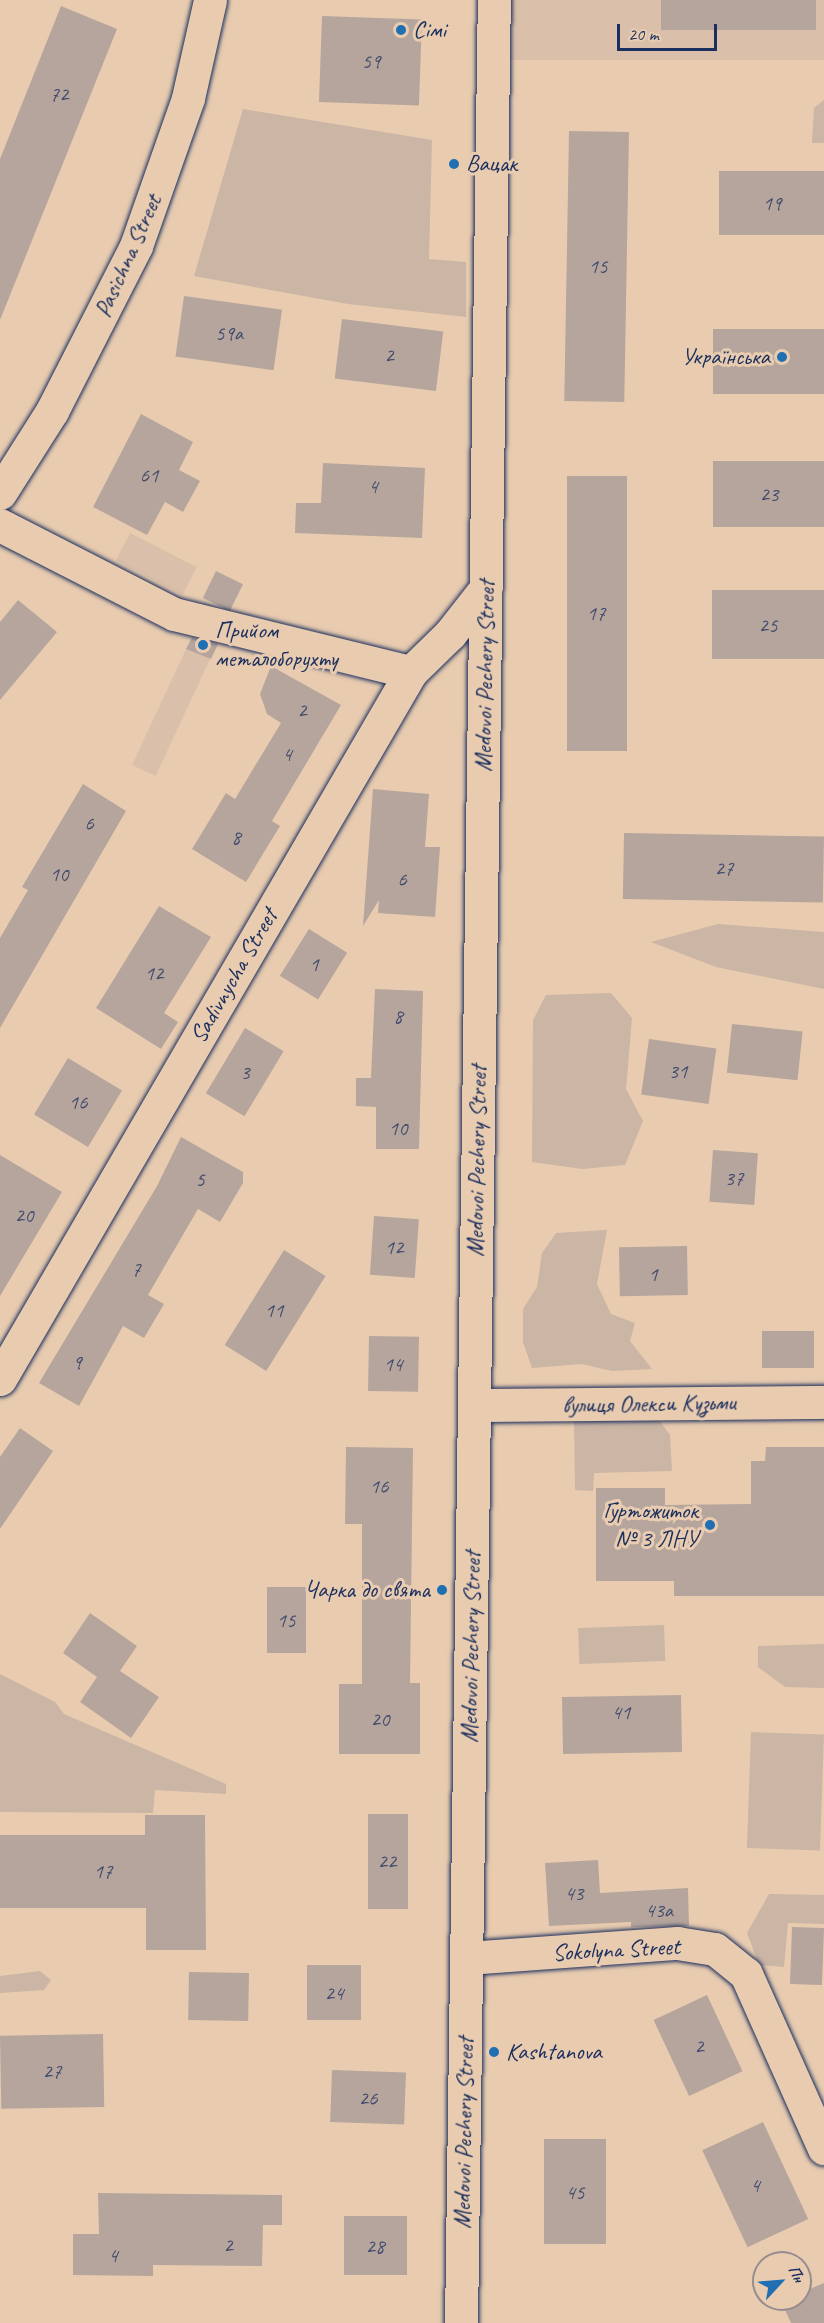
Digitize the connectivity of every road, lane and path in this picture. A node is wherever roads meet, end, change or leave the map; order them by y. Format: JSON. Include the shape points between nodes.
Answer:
{"nodes":[{"id":1,"x":210,"y":0,"type":"edge"},
{"id":2,"x":494,"y":0,"type":"edge"},
{"id":3,"x":0,"y":493,"type":"edge"},
{"id":4,"x":0,"y":525,"type":"edge"},
{"id":5,"x":486,"y":588,"type":"junction"},
{"id":6,"x":411,"y":672,"type":"junction"},
{"id":7,"x":0,"y":1379,"type":"edge"},
{"id":8,"x":824,"y":1402,"type":"edge"},
{"id":9,"x":474,"y":1405,"type":"junction"},
{"id":10,"x":467,"y":1958,"type":"junction"},
{"id":11,"x":824,"y":2148,"type":"edge"},
{"id":12,"x":461,"y":2323,"type":"edge"}],
"edges":[{"from":1,"to":3,"type":"street","name":"Pasichna Street","via":[[188,98],[136,246],[52,411]]},
{"from":2,"to":5,"type":"street","name":"Medovoi Pechery Street"},
{"from":4,"to":6,"type":"street","via":[[174,614]]},
{"from":5,"to":6,"type":"street","name":"Sadivnycha Street","via":[[450,634]]},
{"from":5,"to":9,"type":"street","name":"Medovoi Pechery Street"},
{"from":6,"to":7,"type":"street","name":"Sadivnycha Street"},
{"from":8,"to":9,"type":"street","name":"вулиця Олекси Кузьми"},
{"from":9,"to":10,"type":"street","name":"Medovoi Pechery Street"},
{"from":10,"to":11,"type":"street","name":"Sokolyna Street","via":[[677,1943],[715,1949],[746,1974]]},
{"from":10,"to":12,"type":"street","name":"Medovoi Pechery Street"}]}
